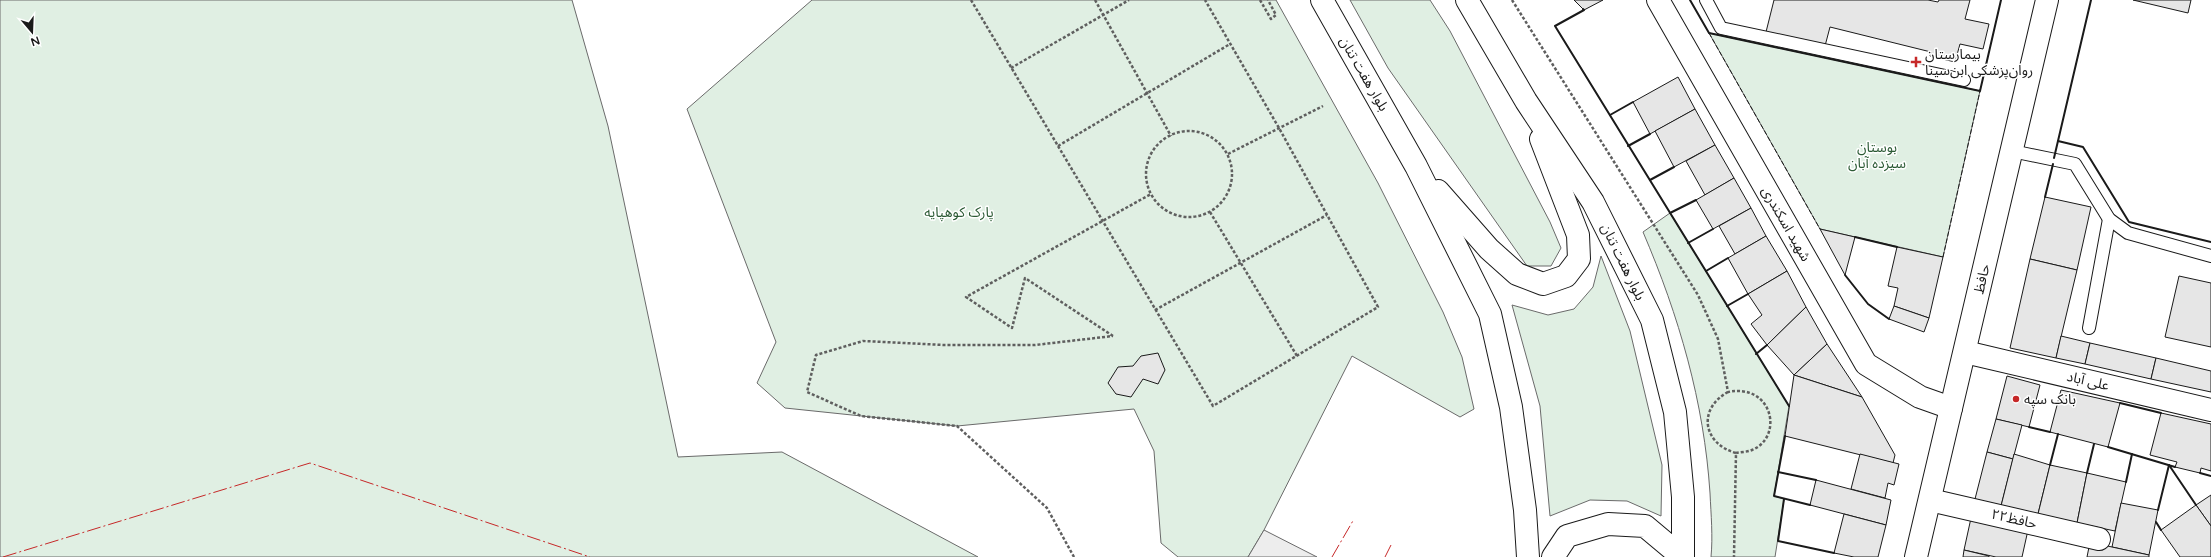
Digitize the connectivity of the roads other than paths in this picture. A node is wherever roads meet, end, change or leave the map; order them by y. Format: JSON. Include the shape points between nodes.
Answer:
{"nodes":[{"id":1,"x":1322,"y":0,"type":"edge"},
{"id":2,"x":1467,"y":0,"type":"edge"},
{"id":3,"x":1658,"y":0,"type":"edge"},
{"id":4,"x":1706,"y":0,"type":"edge"},
{"id":5,"x":2047,"y":0,"type":"edge"},
{"id":6,"x":1964,"y":80,"type":"dead end"},
{"id":7,"x":1526,"y":101,"type":"junction"},
{"id":8,"x":2012,"y":151,"type":"junction"},
{"id":9,"x":1416,"y":166,"type":"junction"},
{"id":10,"x":2109,"y":219,"type":"junction"},
{"id":11,"x":2211,"y":256,"type":"edge"},
{"id":12,"x":2089,"y":328,"type":"dead end"},
{"id":13,"x":1965,"y":352,"type":"junction"},
{"id":14,"x":1951,"y":408,"type":"junction"},
{"id":15,"x":2211,"y":410,"type":"edge"},
{"id":16,"x":1930,"y":500,"type":"junction"},
{"id":17,"x":2099,"y":538,"type":"dead end"},
{"id":18,"x":1528,"y":557,"type":"edge"},
{"id":19,"x":1553,"y":557,"type":"edge"},
{"id":20,"x":1677,"y":557,"type":"edge"},
{"id":21,"x":1683,"y":557,"type":"edge"},
{"id":22,"x":1916,"y":557,"type":"edge"}],
"edges":[{"from":1,"to":9,"type":"main road","name":"بلوار هفت تنان"},
{"from":2,"to":7,"type":"main road","name":"بلوار هفت تنان"},
{"from":3,"to":14,"type":"main road","name":"شهید اسکندری","via":[[1866,364],[1920,397]]},
{"from":4,"to":6,"type":"lane","via":[[1721,28]]},
{"from":5,"to":8,"type":"main road","name":"حافظ"},
{"from":7,"to":9,"type":"main road","via":[[1578,235],[1579,259],[1566,276],[1543,284],[1517,274],[1489,249]]},
{"from":7,"to":21,"type":"main road","name":"بلوار هفت تنان","via":[[1593,202],[1652,320],[1675,412],[1683,497]]},
{"from":8,"to":10,"type":"lane","via":[[2075,164]]},
{"from":8,"to":13,"type":"main road","name":"حافظ"},
{"from":9,"to":18,"type":"main road","name":"بلوار هفت تنان","via":[[1490,314],[1511,407],[1525,510]]},
{"from":10,"to":11,"type":"lane","via":[[2128,233]]},
{"from":10,"to":12,"type":"lane"},
{"from":13,"to":14,"type":"main road","name":"حافظ"},
{"from":13,"to":15,"type":"main road","name":"علی آباد"},
{"from":14,"to":16,"type":"main road","name":"حافظ"},
{"from":16,"to":17,"type":"main road","name":"حافظ۲۲"},
{"from":16,"to":22,"type":"main road","name":"حافظ"},
{"from":19,"to":20,"type":"main road","via":[[1567,536],[1608,524],[1645,526],[1676,552]]}]}
